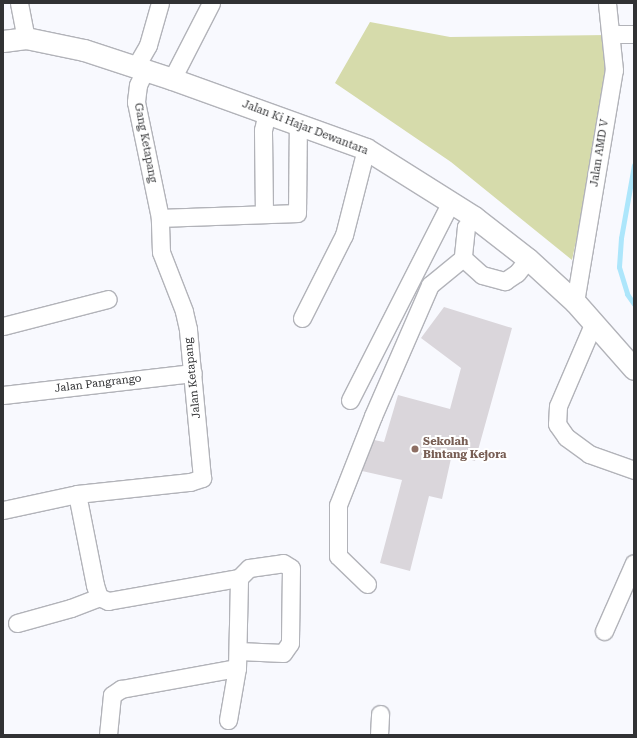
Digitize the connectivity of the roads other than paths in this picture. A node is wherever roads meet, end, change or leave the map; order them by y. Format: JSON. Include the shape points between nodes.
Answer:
{"nodes":[{"id":1,"x":19,"y":3,"type":"edge"},
{"id":2,"x":160,"y":3,"type":"edge"},
{"id":3,"x":211,"y":3,"type":"edge"},
{"id":4,"x":607,"y":3,"type":"edge"},
{"id":5,"x":612,"y":34,"type":"junction"},
{"id":6,"x":634,"y":34,"type":"edge"},
{"id":7,"x":26,"y":38,"type":"junction"},
{"id":8,"x":3,"y":41,"type":"edge"},
{"id":9,"x":140,"y":68,"type":"junction"},
{"id":10,"x":172,"y":78,"type":"junction"},
{"id":11,"x":267,"y":112,"type":"junction"},
{"id":12,"x":298,"y":124,"type":"junction"},
{"id":13,"x":366,"y":149,"type":"junction"},
{"id":14,"x":451,"y":202,"type":"junction"},
{"id":15,"x":264,"y":214,"type":"junction"},
{"id":16,"x":474,"y":217,"type":"junction"},
{"id":17,"x":160,"y":218,"type":"junction"},
{"id":18,"x":463,"y":258,"type":"junction"},
{"id":19,"x":528,"y":259,"type":"junction"},
{"id":20,"x":108,"y":298,"type":"dead end"},
{"id":21,"x":576,"y":302,"type":"junction"},
{"id":22,"x":302,"y":318,"type":"dead end"},
{"id":23,"x":594,"y":322,"type":"junction"},
{"id":24,"x":3,"y":326,"type":"edge"},
{"id":25,"x":634,"y":369,"type":"edge"},
{"id":26,"x":193,"y":373,"type":"junction"},
{"id":27,"x":3,"y":395,"type":"edge"},
{"id":28,"x":350,"y":400,"type":"dead end"},
{"id":29,"x":634,"y":470,"type":"edge"},
{"id":30,"x":77,"y":494,"type":"junction"},
{"id":31,"x":3,"y":510,"type":"edge"},
{"id":32,"x":634,"y":563,"type":"edge"},
{"id":33,"x":239,"y":578,"type":"junction"},
{"id":34,"x":367,"y":584,"type":"dead end"},
{"id":35,"x":99,"y":597,"type":"junction"},
{"id":36,"x":17,"y":623,"type":"dead end"},
{"id":37,"x":604,"y":631,"type":"dead end"},
{"id":38,"x":238,"y":651,"type":"junction"},
{"id":39,"x":237,"y":668,"type":"junction"},
{"id":40,"x":380,"y":714,"type":"dead end"},
{"id":41,"x":228,"y":720,"type":"dead end"},
{"id":42,"x":108,"y":735,"type":"edge"},
{"id":43,"x":379,"y":735,"type":"edge"}],
"edges":[{"from":1,"to":7,"type":"street"},
{"from":2,"to":9,"type":"street","name":"Gang Ketapang"},
{"from":3,"to":10,"type":"street"},
{"from":4,"to":5,"type":"street","name":"Jalan AMD V"},
{"from":5,"to":6,"type":"street"},
{"from":5,"to":21,"type":"street","name":"Jalan AMD V","via":[[614,70]]},
{"from":7,"to":8,"type":"main road","name":"Jalan Ki Hajar Dewantara"},
{"from":7,"to":9,"type":"main road","name":"Jalan Ki Hajar Dewantara","via":[[84,50]]},
{"from":9,"to":10,"type":"main road","name":"Jalan Ki Hajar Dewantara"},
{"from":9,"to":17,"type":"street","name":"Gang Ketapang","via":[[136,102]]},
{"from":10,"to":11,"type":"main road","name":"Jalan Ki Hajar Dewantara"},
{"from":11,"to":12,"type":"main road","name":"Jalan Ki Hajar Dewantara"},
{"from":11,"to":15,"type":"street","via":[[263,130]]},
{"from":12,"to":13,"type":"main road","name":"Jalan Ki Hajar Dewantara"},
{"from":12,"to":15,"type":"street","via":[[297,213]]},
{"from":13,"to":14,"type":"main road","name":"Jalan Ki Hajar Dewantara"},
{"from":13,"to":22,"type":"street","via":[[344,235]]},
{"from":14,"to":16,"type":"main road","name":"Jalan Ki Hajar Dewantara"},
{"from":14,"to":28,"type":"street"},
{"from":15,"to":17,"type":"street"},
{"from":16,"to":18,"type":"street","via":[[466,227]]},
{"from":16,"to":19,"type":"main road","name":"Jalan Ki Hajar Dewantara"},
{"from":17,"to":26,"type":"street","name":"Jalan Ketapang","via":[[161,252],[184,311]]},
{"from":18,"to":19,"type":"street","via":[[482,275],[505,281],[517,273]]},
{"from":18,"to":34,"type":"street","via":[[430,285],[338,504],[338,556]]},
{"from":19,"to":21,"type":"main road","name":"Jalan Ki Hajar Dewantara"},
{"from":20,"to":24,"type":"street"},
{"from":21,"to":23,"type":"main road","name":"Jalan Ki Hajar Dewantara"},
{"from":23,"to":25,"type":"main road","name":"Jalan Ki Hajar Dewantara"},
{"from":23,"to":29,"type":"street","via":[[558,406],[557,424],[566,437],[589,454]]},
{"from":26,"to":27,"type":"street","name":"Jalan Pangrango"},
{"from":26,"to":30,"type":"street","name":"Jalan Ketapang","via":[[202,478],[190,482]]},
{"from":30,"to":31,"type":"street","name":"Jalan Ketapang"},
{"from":30,"to":35,"type":"street"},
{"from":32,"to":37,"type":"street"},
{"from":33,"to":35,"type":"street","via":[[108,601]]},
{"from":33,"to":38,"type":"street"},
{"from":33,"to":38,"type":"street","via":[[249,568],[283,563],[291,568],[290,643],[283,653]]},
{"from":35,"to":36,"type":"street","via":[[71,608]]},
{"from":38,"to":39,"type":"street"},
{"from":39,"to":41,"type":"street"},
{"from":39,"to":42,"type":"street","via":[[121,689],[112,695]]},
{"from":40,"to":43,"type":"street"}]}
